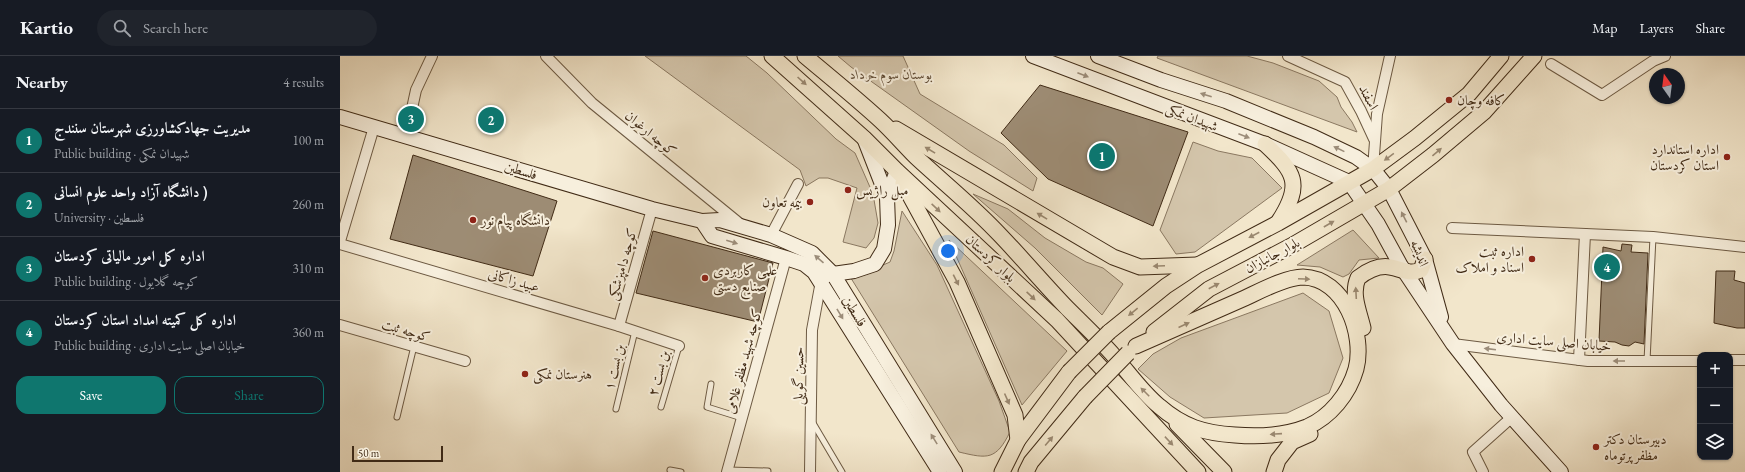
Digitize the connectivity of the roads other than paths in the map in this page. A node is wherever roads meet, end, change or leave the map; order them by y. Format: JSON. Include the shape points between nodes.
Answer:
{"nodes":[{"id":1,"x":432,"y":56,"type":"edge"},
{"id":2,"x":546,"y":56,"type":"edge"},
{"id":3,"x":772,"y":56,"type":"edge"},
{"id":4,"x":805,"y":56,"type":"edge"},
{"id":5,"x":1033,"y":56,"type":"edge"},
{"id":6,"x":1098,"y":56,"type":"edge"},
{"id":7,"x":1288,"y":56,"type":"edge"},
{"id":8,"x":1390,"y":56,"type":"edge"},
{"id":9,"x":1501,"y":56,"type":"edge"},
{"id":10,"x":1534,"y":56,"type":"edge"},
{"id":11,"x":1665,"y":56,"type":"edge"},
{"id":12,"x":1650,"y":59,"type":"edge"},
{"id":13,"x":1551,"y":64,"type":"dead end"},
{"id":14,"x":340,"y":117,"type":"edge"},
{"id":15,"x":880,"y":120,"type":"junction"},
{"id":16,"x":374,"y":127,"type":"junction"},
{"id":17,"x":406,"y":136,"type":"junction"},
{"id":18,"x":864,"y":138,"type":"junction"},
{"id":19,"x":1374,"y":139,"type":"junction"},
{"id":20,"x":1265,"y":144,"type":"junction"},
{"id":21,"x":1373,"y":169,"type":"junction"},
{"id":22,"x":897,"y":172,"type":"junction"},
{"id":23,"x":1349,"y":182,"type":"junction"},
{"id":24,"x":798,"y":184,"type":"dead end"},
{"id":25,"x":1389,"y":189,"type":"junction"},
{"id":26,"x":887,"y":198,"type":"junction"},
{"id":27,"x":1365,"y":204,"type":"junction"},
{"id":28,"x":652,"y":209,"type":"junction"},
{"id":29,"x":702,"y":221,"type":"junction"},
{"id":30,"x":1278,"y":223,"type":"junction"},
{"id":31,"x":742,"y":226,"type":"junction"},
{"id":32,"x":1452,"y":228,"type":"dead end"},
{"id":33,"x":1585,"y":234,"type":"junction"},
{"id":34,"x":770,"y":235,"type":"junction"},
{"id":35,"x":1653,"y":237,"type":"junction"},
{"id":36,"x":340,"y":241,"type":"edge"},
{"id":37,"x":340,"y":244,"type":"edge"},
{"id":38,"x":1745,"y":248,"type":"edge"},
{"id":39,"x":786,"y":258,"type":"junction"},
{"id":40,"x":1425,"y":259,"type":"junction"},
{"id":41,"x":1198,"y":265,"type":"junction"},
{"id":42,"x":1405,"y":272,"type":"junction"},
{"id":43,"x":827,"y":278,"type":"junction"},
{"id":44,"x":340,"y":325,"type":"edge"},
{"id":45,"x":619,"y":326,"type":"junction"},
{"id":46,"x":636,"y":331,"type":"junction"},
{"id":47,"x":1453,"y":344,"type":"junction"},
{"id":48,"x":414,"y":346,"type":"junction"},
{"id":49,"x":679,"y":346,"type":"joint"},
{"id":50,"x":1132,"y":350,"type":"junction"},
{"id":51,"x":1579,"y":360,"type":"junction"},
{"id":52,"x":1733,"y":360,"type":"edge"},
{"id":53,"x":1745,"y":360,"type":"edge"},
{"id":54,"x":465,"y":361,"type":"dead end"},
{"id":55,"x":1647,"y":361,"type":"junction"},
{"id":56,"x":1697,"y":361,"type":"edge"},
{"id":57,"x":711,"y":384,"type":"dead end"},
{"id":58,"x":661,"y":407,"type":"dead end"},
{"id":59,"x":1160,"y":407,"type":"junction"},
{"id":60,"x":616,"y":409,"type":"dead end"},
{"id":61,"x":397,"y":417,"type":"dead end"},
{"id":62,"x":742,"y":418,"type":"junction"},
{"id":63,"x":1511,"y":418,"type":"junction"},
{"id":64,"x":811,"y":420,"type":"junction"},
{"id":65,"x":1018,"y":440,"type":"junction"},
{"id":66,"x":670,"y":470,"type":"dead end"},
{"id":67,"x":728,"y":471,"type":"edge"},
{"id":68,"x":768,"y":471,"type":"edge"},
{"id":69,"x":681,"y":472,"type":"edge"},
{"id":70,"x":810,"y":472,"type":"edge"},
{"id":71,"x":842,"y":472,"type":"edge"},
{"id":72,"x":940,"y":472,"type":"edge"},
{"id":73,"x":955,"y":472,"type":"edge"},
{"id":74,"x":1002,"y":472,"type":"edge"},
{"id":75,"x":1026,"y":472,"type":"edge"},
{"id":76,"x":1198,"y":472,"type":"edge"},
{"id":77,"x":1224,"y":472,"type":"edge"},
{"id":78,"x":1274,"y":472,"type":"edge"},
{"id":79,"x":1483,"y":472,"type":"edge"},
{"id":80,"x":1561,"y":472,"type":"edge"}],
"edges":[{"from":1,"to":17,"type":"street","via":[[416,90]]},
{"from":2,"to":31,"type":"street","name":"کوچه ارغوان","via":[[592,103]]},
{"from":3,"to":18,"type":"main road","name":"بلوار کردستان","one_way":true},
{"from":4,"to":15,"type":"main road","name":"بلوار کردستان"},
{"from":5,"to":20,"type":"street","name":"شهیدان نمکی","one_way":true},
{"from":21,"to":6,"type":"street","name":"شهیدان نمکی","one_way":true,"via":[[1356,157],[1314,137],[1226,101]]},
{"from":7,"to":19,"type":"street","name":"اسفند","via":[[1345,82]]},
{"from":8,"to":19,"type":"street"},
{"from":9,"to":21,"type":"main road","name":"بلوار جانبازان","one_way":true,"via":[[1463,99]]},
{"from":25,"to":10,"type":"main road","name":"بلوار جانبازان","one_way":true,"via":[[1484,112]]},
{"from":11,"to":12,"type":"street"},
{"from":12,"to":13,"type":"street","via":[[1602,95]]},
{"from":14,"to":16,"type":"street","name":"فلسطین"},
{"from":41,"to":15,"type":"main road","one_way":true,"via":[[1140,266],[1112,257]]},
{"from":59,"to":15,"type":"main road","name":"بلوار کردستان","one_way":true,"via":[[998,233]]},
{"from":16,"to":17,"type":"street","name":"فلسطین"},
{"from":16,"to":36,"type":"street"},
{"from":17,"to":28,"type":"street","name":"فلسطین"},
{"from":18,"to":22,"type":"main road","name":"بلوار کردستان"},
{"from":18,"to":26,"type":"street"},
{"from":19,"to":21,"type":"street"},
{"from":20,"to":23,"type":"street","name":"شهیدان نمکی"},
{"from":20,"to":30,"type":"main road","via":[[1285,163],[1293,176],[1293,192],[1289,206]]},
{"from":21,"to":23,"type":"main road","name":"بلوار جانبازان"},
{"from":21,"to":25,"type":"street","name":"اندیشه"},
{"from":22,"to":26,"type":"street"},
{"from":22,"to":65,"type":"main road","one_way":true,"via":[[957,282],[1015,416]]},
{"from":22,"to":76,"type":"main road","name":"بلوار کردستان","one_way":true,"via":[[1057,320]]},
{"from":23,"to":27,"type":"street","name":"اندیشه"},
{"from":23,"to":30,"type":"main road","name":"بلوار جانبازان"},
{"from":24,"to":34,"type":"street"},
{"from":25,"to":27,"type":"main road","name":"بلوار جانبازان"},
{"from":40,"to":25,"type":"street","name":"اندیشه","one_way":true},
{"from":26,"to":43,"type":"street","via":[[888,225],[884,249],[875,264]]},
{"from":27,"to":42,"type":"street","name":"اندیشه"},
{"from":50,"to":27,"type":"main road","name":"بلوار جانبازان","one_way":true,"via":[[1209,289]]},
{"from":28,"to":29,"type":"street","name":"فلسطین"},
{"from":28,"to":45,"type":"street","name":"کوچه دامپزشکی"},
{"from":29,"to":31,"type":"street","name":"فلسطین","via":[[720,220]]},
{"from":29,"to":39,"type":"street","name":"فلسطین","one_way":true,"via":[[712,236]]},
{"from":30,"to":41,"type":"main road","name":"بلوار جانبازان","one_way":true},
{"from":31,"to":34,"type":"street","name":"فلسطین"},
{"from":32,"to":33,"type":"street"},
{"from":33,"to":35,"type":"street"},
{"from":33,"to":51,"type":"street"},
{"from":43,"to":34,"type":"street","name":"فلسطین","one_way":true,"via":[[812,253]]},
{"from":35,"to":38,"type":"street"},
{"from":35,"to":55,"type":"lane"},
{"from":37,"to":45,"type":"street","name":"عبید زاکانی"},
{"from":39,"to":43,"type":"street","name":"فلسطین","via":[[804,264]]},
{"from":39,"to":62,"type":"street","name":"کوچه شهید مظفر غلامی"},
{"from":40,"to":42,"type":"main road","via":[[1421,270]]},
{"from":40,"to":47,"type":"street","name":"اندیشه","via":[[1440,315]]},
{"from":41,"to":65,"type":"main road","name":"بلوار جانبازان","one_way":true,"bridge":true,"via":[[1166,286],[1109,332],[1069,372]]},
{"from":42,"to":47,"type":"street","name":"اندیشه"},
{"from":78,"to":42,"type":"main road","one_way":true,"via":[[1278,460],[1292,442],[1330,424],[1346,408],[1358,389],[1366,351],[1354,294],[1358,278],[1375,268],[1389,267]]},
{"from":43,"to":64,"type":"street","name":"حسین گویلی","via":[[812,330]]},
{"from":43,"to":72,"type":"street","name":"فلسطین","one_way":true},
{"from":73,"to":43,"type":"street","name":"فلسطین","one_way":true},
{"from":44,"to":48,"type":"street","name":"کوچه ثبت"},
{"from":45,"to":46,"type":"street","name":"عبید زاکانی"},
{"from":46,"to":49,"type":"street","name":"عبید زاکانی"},
{"from":46,"to":60,"type":"lane","name":"بن بست ۱"},
{"from":51,"to":47,"type":"street","name":"خیابان اصلی سایت اداری","one_way":true},
{"from":47,"to":63,"type":"street","name":"اندیشه"},
{"from":48,"to":54,"type":"street","name":"کوچه ثبت"},
{"from":48,"to":61,"type":"lane"},
{"from":49,"to":58,"type":"lane","name":"بن بست ۲"},
{"from":50,"to":59,"type":"main road","name":"بلوار کردستان","one_way":true,"via":[[1286,281],[1303,277],[1330,286],[1344,300],[1356,336],[1356,370],[1338,404],[1308,426],[1284,434],[1220,434],[1194,429]]},
{"from":75,"to":50,"type":"main road","name":"بلوار جانبازان","one_way":true,"bridge":true,"via":[[1031,462],[1085,397]]},
{"from":55,"to":51,"type":"street","name":"خیابان اصلی سایت اداری","one_way":true},
{"from":52,"to":53,"type":"street"},
{"from":55,"to":56,"type":"street","name":"خیابان اصلی سایت اداری"},
{"from":57,"to":62,"type":"lane","via":[[707,407]]},
{"from":59,"to":77,"type":"main road","name":"بلوار کردستان"},
{"from":62,"to":67,"type":"street","name":"کوچه شهید مظفر غلامی"},
{"from":63,"to":79,"type":"street","via":[[1473,452]]},
{"from":63,"to":80,"type":"street","name":"اندیشه"},
{"from":64,"to":70,"type":"street","name":"حسین گویلی"},
{"from":64,"to":71,"type":"lane"},
{"from":65,"to":74,"type":"main road","name":"بلوار جانبازان"},
{"from":66,"to":69,"type":"lane"},
{"from":67,"to":68,"type":"lane"}]}
